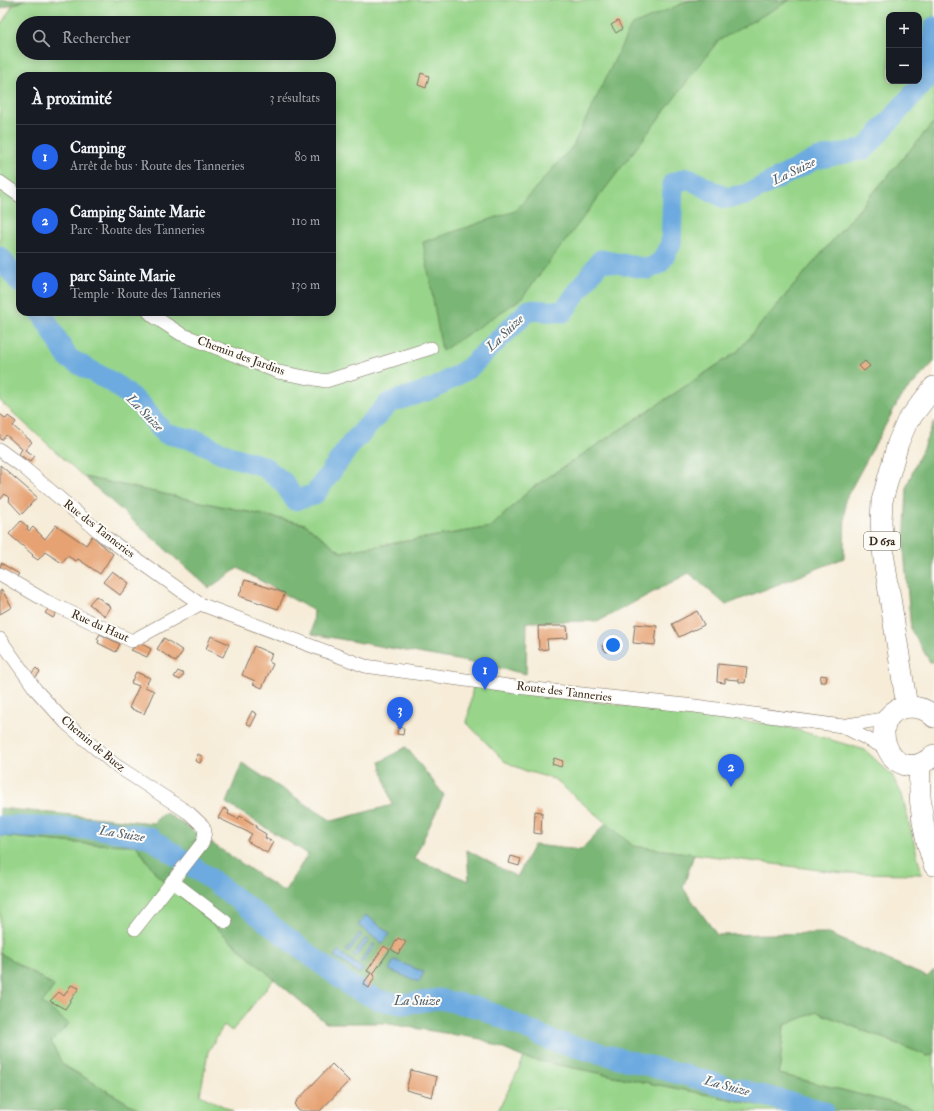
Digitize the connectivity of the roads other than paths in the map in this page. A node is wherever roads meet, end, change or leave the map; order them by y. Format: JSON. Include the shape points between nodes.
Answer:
{"nodes":[{"id":1,"x":0,"y":182,"type":"edge"},
{"id":2,"x":16,"y":193,"type":"edge"},
{"id":3,"x":155,"y":316,"type":"edge"},
{"id":4,"x":431,"y":348,"type":"dead end"},
{"id":5,"x":934,"y":387,"type":"edge"},
{"id":6,"x":0,"y":450,"type":"edge"},
{"id":7,"x":0,"y":574,"type":"edge"},
{"id":8,"x":200,"y":604,"type":"junction"},
{"id":9,"x":0,"y":639,"type":"edge"},
{"id":10,"x":907,"y":707,"type":"junction"},
{"id":11,"x":934,"y":717,"type":"edge"},
{"id":12,"x":889,"y":718,"type":"junction"},
{"id":13,"x":842,"y":726,"type":"junction"},
{"id":14,"x":885,"y":748,"type":"junction"},
{"id":15,"x":927,"y":759,"type":"edge"},
{"id":16,"x":934,"y":865,"type":"edge"},
{"id":17,"x":172,"y":882,"type":"junction"},
{"id":18,"x":226,"y":922,"type":"dead end"},
{"id":19,"x":135,"y":929,"type":"dead end"}],
"edges":[{"from":1,"to":2,"type":"street"},
{"from":3,"to":4,"type":"street","name":"Chemin des Jardins","via":[[181,334],[278,372],[326,381]]},
{"from":5,"to":10,"type":"main road","number":"D 65a","via":[[907,422],[898,443],[882,501],[884,558]]},
{"from":6,"to":8,"type":"street","name":"Rue des Tanneries","via":[[104,536]]},
{"from":7,"to":8,"type":"street","name":"Rue du Haut","via":[[46,601],[132,642]]},
{"from":8,"to":13,"type":"street","name":"Route des Tanneries","via":[[365,666]]},
{"from":9,"to":17,"type":"street","name":"Chemin de Buez","via":[[36,690],[66,723],[114,764],[189,813],[203,826],[205,836]]},
{"from":10,"to":11,"type":"main road","via":[[924,709]]},
{"from":10,"to":12,"type":"main road"},
{"from":12,"to":13,"type":"street","name":"Route des Tanneries"},
{"from":12,"to":14,"type":"main road","via":[[883,732]]},
{"from":13,"to":14,"type":"street","name":"Route des Tanneries"},
{"from":14,"to":15,"type":"main road","via":[[896,760],[912,765]]},
{"from":15,"to":16,"type":"main road","via":[[919,782],[922,816]]},
{"from":17,"to":18,"type":"street"},
{"from":17,"to":19,"type":"street","name":"Chemin de Buez"}]}
